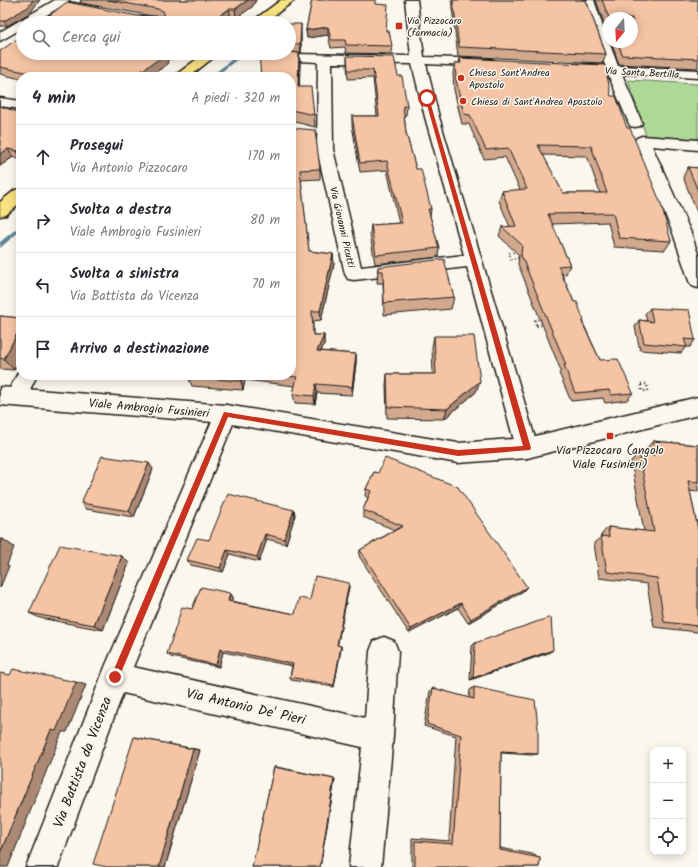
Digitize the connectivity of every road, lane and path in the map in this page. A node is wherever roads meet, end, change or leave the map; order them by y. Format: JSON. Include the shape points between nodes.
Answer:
{"nodes":[{"id":1,"x":289,"y":0,"type":"edge"},
{"id":2,"x":411,"y":0,"type":"edge"},
{"id":3,"x":588,"y":0,"type":"edge"},
{"id":4,"x":60,"y":2,"type":"edge"},
{"id":5,"x":101,"y":12,"type":"edge"},
{"id":6,"x":35,"y":16,"type":"edge"},
{"id":7,"x":266,"y":16,"type":"edge"},
{"id":8,"x":16,"y":27,"type":"edge"},
{"id":9,"x":0,"y":37,"type":"edge"},
{"id":10,"x":296,"y":58,"type":"edge"},
{"id":11,"x":325,"y":59,"type":"junction"},
{"id":12,"x":203,"y":60,"type":"edge"},
{"id":13,"x":418,"y":60,"type":"junction"},
{"id":14,"x":502,"y":64,"type":"edge"},
{"id":15,"x":565,"y":67,"type":"edge"},
{"id":16,"x":613,"y":70,"type":"junction"},
{"id":17,"x":187,"y":72,"type":"edge"},
{"id":18,"x":698,"y":74,"type":"edge"},
{"id":19,"x":0,"y":102,"type":"edge"},
{"id":20,"x":16,"y":105,"type":"edge"},
{"id":21,"x":635,"y":123,"type":"dead end"},
{"id":22,"x":698,"y":145,"type":"edge"},
{"id":23,"x":16,"y":198,"type":"edge"},
{"id":24,"x":0,"y":211,"type":"edge"},
{"id":25,"x":519,"y":258,"type":"joint"},
{"id":26,"x":474,"y":260,"type":"junction"},
{"id":27,"x":698,"y":281,"type":"edge"},
{"id":28,"x":22,"y":380,"type":"edge"},
{"id":29,"x":8,"y":396,"type":"edge"},
{"id":30,"x":698,"y":406,"type":"edge"},
{"id":31,"x":226,"y":414,"type":"junction"},
{"id":32,"x":527,"y":448,"type":"junction"},
{"id":33,"x":384,"y":652,"type":"dead end"},
{"id":34,"x":115,"y":677,"type":"junction"},
{"id":35,"x":378,"y":736,"type":"junction"},
{"id":36,"x":42,"y":867,"type":"edge"},
{"id":37,"x":365,"y":867,"type":"edge"}],
"edges":[{"from":1,"to":7,"type":"main road"},
{"from":2,"to":13,"type":"street"},
{"from":3,"to":16,"type":"street"},
{"from":4,"to":5,"type":"street"},
{"from":4,"to":6,"type":"street"},
{"from":8,"to":9,"type":"street"},
{"from":10,"to":11,"type":"street"},
{"from":11,"to":13,"type":"street"},
{"from":11,"to":26,"type":"street","name":"Via Giovanni Picutti","via":[[325,148],[354,274]]},
{"from":12,"to":17,"type":"main road"},
{"from":13,"to":14,"type":"street"},
{"from":13,"to":26,"type":"street"},
{"from":15,"to":16,"type":"street","name":"Via Santa Bertilla"},
{"from":16,"to":18,"type":"street","name":"Via Santa Bertilla"},
{"from":16,"to":21,"type":"street"},
{"from":19,"to":20,"type":"street"},
{"from":22,"to":27,"type":"street","via":[[642,141],[682,233]]},
{"from":23,"to":24,"type":"main road"},
{"from":25,"to":25,"type":"path","via":[[511,259],[509,253],[517,252]]},
{"from":26,"to":32,"type":"street"},
{"from":28,"to":29,"type":"street"},
{"from":29,"to":31,"type":"street","name":"Viale Ambrogio Fusinieri"},
{"from":30,"to":32,"type":"street","name":"Viale Ambrogio Fusinieri"},
{"from":31,"to":32,"type":"street","name":"Viale Ambrogio Fusinieri","via":[[458,453]]},
{"from":31,"to":34,"type":"street","name":"Via Battista da Vicenza"},
{"from":33,"to":35,"type":"street"},
{"from":34,"to":35,"type":"street","name":"Via Antonio De' Pieri"},
{"from":34,"to":36,"type":"street","name":"Via Battista da Vicenza"},
{"from":35,"to":37,"type":"street"}]}
